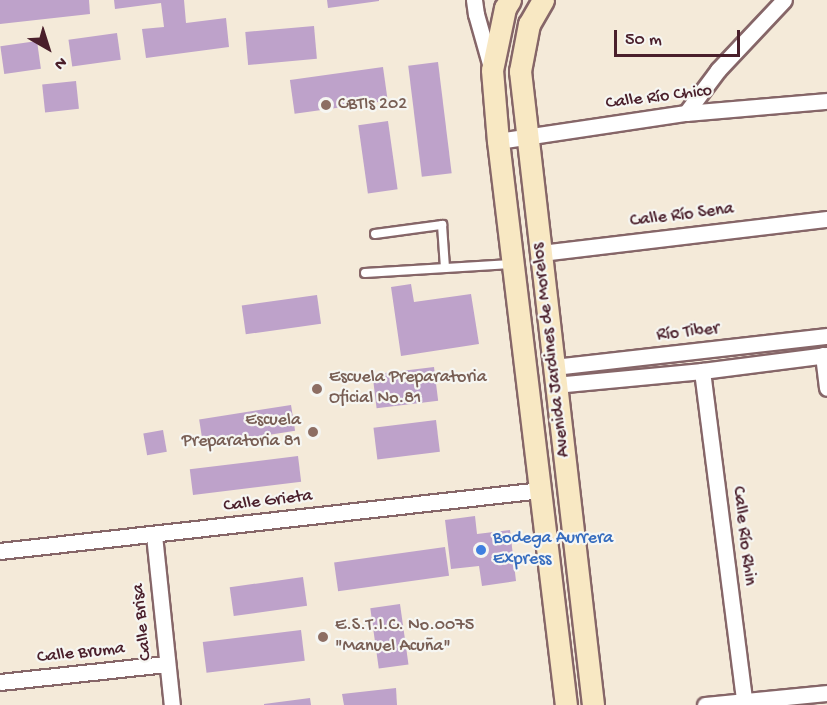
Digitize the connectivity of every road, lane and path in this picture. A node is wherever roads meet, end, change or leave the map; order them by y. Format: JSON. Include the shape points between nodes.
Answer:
{"nodes":[{"id":1,"x":474,"y":0,"type":"edge"},
{"id":2,"x":510,"y":0,"type":"edge"},
{"id":3,"x":543,"y":0,"type":"edge"},
{"id":4,"x":784,"y":0,"type":"edge"},
{"id":5,"x":492,"y":70,"type":"junction"},
{"id":6,"x":827,"y":101,"type":"edge"},
{"id":7,"x":686,"y":112,"type":"junction"},
{"id":8,"x":527,"y":136,"type":"junction"},
{"id":9,"x":498,"y":141,"type":"junction"},
{"id":10,"x":827,"y":219,"type":"edge"},
{"id":11,"x":375,"y":234,"type":"dead end"},
{"id":12,"x":541,"y":253,"type":"junction"},
{"id":13,"x":513,"y":264,"type":"junction"},
{"id":14,"x":445,"y":268,"type":"junction"},
{"id":15,"x":365,"y":273,"type":"dead end"},
{"id":16,"x":827,"y":336,"type":"edge"},
{"id":17,"x":756,"y":346,"type":"junction"},
{"id":18,"x":825,"y":355,"type":"edge"},
{"id":19,"x":758,"y":363,"type":"junction"},
{"id":20,"x":702,"y":371,"type":"junction"},
{"id":21,"x":554,"y":376,"type":"junction"},
{"id":22,"x":827,"y":388,"type":"edge"},
{"id":23,"x":541,"y":490,"type":"junction"},
{"id":24,"x":154,"y":535,"type":"junction"},
{"id":25,"x":0,"y":551,"type":"edge"},
{"id":26,"x":582,"y":602,"type":"junction"},
{"id":27,"x":554,"y":608,"type":"junction"},
{"id":28,"x":167,"y":664,"type":"junction"},
{"id":29,"x":0,"y":682,"type":"edge"},
{"id":30,"x":827,"y":693,"type":"edge"},
{"id":31,"x":745,"y":703,"type":"edge"},
{"id":32,"x":172,"y":705,"type":"edge"},
{"id":33,"x":566,"y":705,"type":"edge"},
{"id":34,"x":593,"y":705,"type":"edge"},
{"id":35,"x":705,"y":705,"type":"edge"}],
"edges":[{"from":1,"to":5,"type":"street"},
{"from":2,"to":5,"type":"main road","name":"Avenida Jardines de Morelos"},
{"from":3,"to":8,"type":"main road","name":"Avenida Jardines de Morelos","via":[[529,24],[520,71]]},
{"from":4,"to":7,"type":"street","via":[[718,70]]},
{"from":5,"to":9,"type":"main road","name":"Avenida Jardines de Morelos"},
{"from":6,"to":7,"type":"street","name":"Calle Río Chico"},
{"from":7,"to":8,"type":"street","name":"Calle Río Chico"},
{"from":8,"to":9,"type":"street","name":"Calle Río Chico"},
{"from":8,"to":12,"type":"main road","name":"Avenida Jardines de Morelos"},
{"from":9,"to":13,"type":"main road","name":"Avenida Jardines de Morelos"},
{"from":10,"to":12,"type":"street","name":"Calle Río Sena"},
{"from":11,"to":14,"type":"lane","via":[[441,225]]},
{"from":12,"to":21,"type":"main road","name":"Avenida Jardines de Morelos"},
{"from":13,"to":14,"type":"lane"},
{"from":13,"to":23,"type":"main road","name":"Avenida Jardines de Morelos"},
{"from":14,"to":15,"type":"lane"},
{"from":16,"to":17,"type":"street","name":"Río Tiber"},
{"from":17,"to":19,"type":"street"},
{"from":17,"to":21,"type":"street","name":"Río Tiber"},
{"from":18,"to":19,"type":"street"},
{"from":18,"to":22,"type":"street"},
{"from":19,"to":20,"type":"street"},
{"from":20,"to":21,"type":"street"},
{"from":20,"to":31,"type":"street","name":"Calle Río Rhin"},
{"from":21,"to":26,"type":"main road","name":"Avenida Jardines de Morelos"},
{"from":23,"to":24,"type":"street","name":"Calle Grieta"},
{"from":23,"to":27,"type":"main road","name":"Avenida Jardines de Morelos"},
{"from":24,"to":25,"type":"street","name":"Calle Grieta"},
{"from":24,"to":28,"type":"street","name":"Calle Brisa"},
{"from":26,"to":27,"type":"main road"},
{"from":26,"to":34,"type":"main road","name":"Avenida Jardines de Morelos"},
{"from":27,"to":33,"type":"main road","name":"Avenida Jardines de Morelos"},
{"from":28,"to":29,"type":"street","name":"Calle Bruma"},
{"from":28,"to":32,"type":"street","name":"Calle Brisa"},
{"from":30,"to":31,"type":"street"},
{"from":31,"to":35,"type":"street"}]}
